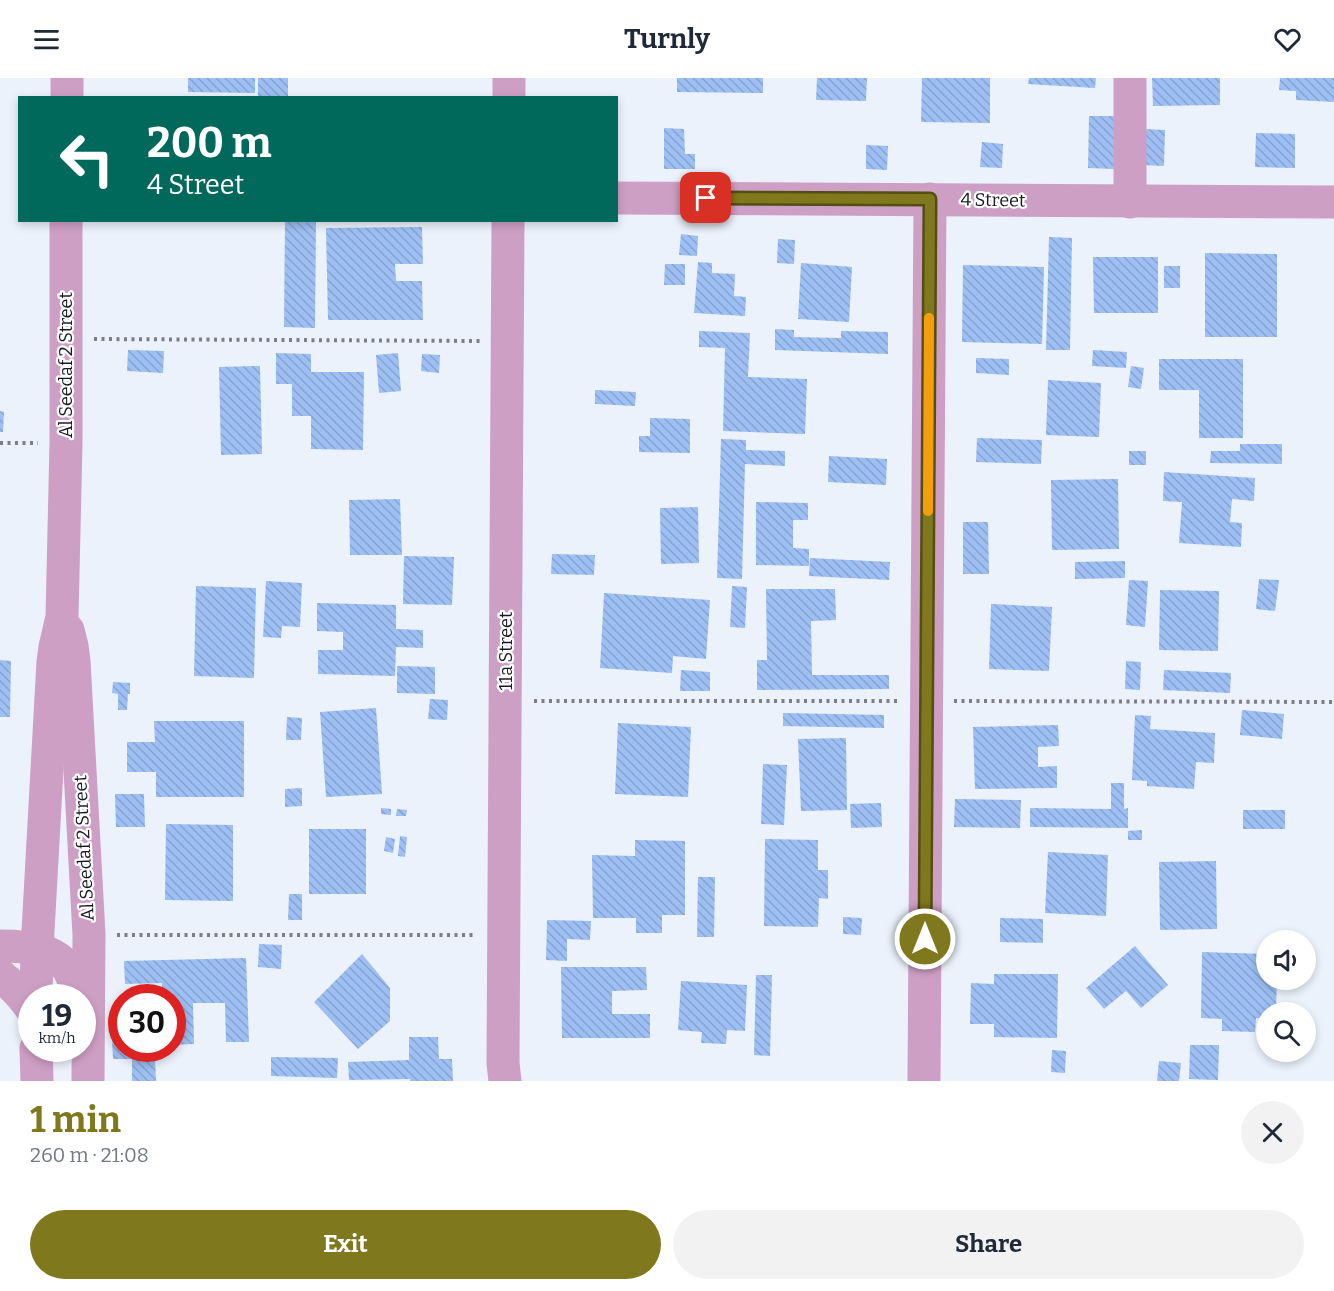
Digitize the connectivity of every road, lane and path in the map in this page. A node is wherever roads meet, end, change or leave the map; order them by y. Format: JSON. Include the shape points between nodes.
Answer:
{"nodes":[{"id":1,"x":67,"y":78,"type":"edge"},
{"id":2,"x":509,"y":78,"type":"edge"},
{"id":3,"x":1130,"y":78,"type":"edge"},
{"id":4,"x":67,"y":96,"type":"edge"},
{"id":5,"x":509,"y":96,"type":"edge"},
{"id":6,"x":618,"y":198,"type":"edge"},
{"id":7,"x":930,"y":199,"type":"junction"},
{"id":8,"x":1130,"y":202,"type":"junction"},
{"id":9,"x":1334,"y":202,"type":"edge"},
{"id":10,"x":66,"y":222,"type":"edge"},
{"id":11,"x":508,"y":222,"type":"edge"},
{"id":12,"x":66,"y":339,"type":"junction"},
{"id":13,"x":507,"y":342,"type":"junction"},
{"id":14,"x":0,"y":442,"type":"edge"},
{"id":15,"x":66,"y":443,"type":"junction"},
{"id":16,"x":62,"y":617,"type":"junction"},
{"id":17,"x":89,"y":935,"type":"junction"},
{"id":18,"x":503,"y":935,"type":"junction"},
{"id":19,"x":0,"y":946,"type":"edge"},
{"id":20,"x":37,"y":949,"type":"junction"},
{"id":21,"x":0,"y":975,"type":"edge"},
{"id":22,"x":36,"y":984,"type":"edge"},
{"id":23,"x":74,"y":984,"type":"edge"},
{"id":24,"x":87,"y":984,"type":"edge"},
{"id":25,"x":18,"y":991,"type":"edge"},
{"id":26,"x":36,"y":1062,"type":"edge"},
{"id":27,"x":87,"y":1062,"type":"edge"},
{"id":28,"x":37,"y":1081,"type":"edge"},
{"id":29,"x":88,"y":1081,"type":"edge"},
{"id":30,"x":505,"y":1081,"type":"edge"},
{"id":31,"x":924,"y":1081,"type":"edge"}],
"edges":[{"from":1,"to":4,"type":"street"},
{"from":2,"to":5,"type":"street"},
{"from":3,"to":8,"type":"street"},
{"from":6,"to":7,"type":"street","name":"4 Street"},
{"from":7,"to":8,"type":"street","name":"4 Street"},
{"from":7,"to":31,"type":"street"},
{"from":8,"to":9,"type":"street","name":"4 Street"},
{"from":10,"to":12,"type":"street","name":"Al Seedaf 2 Street"},
{"from":11,"to":13,"type":"street","name":"11a Street"},
{"from":12,"to":13,"type":"path"},
{"from":12,"to":15,"type":"street","name":"Al Seedaf 2 Street"},
{"from":13,"to":18,"type":"street","name":"11a Street"},
{"from":14,"to":15,"type":"path"},
{"from":15,"to":16,"type":"street","name":"Al Seedaf 2 Street"},
{"from":16,"to":17,"type":"street","name":"Al Seedaf 2 Street","via":[[75,661]]},
{"from":16,"to":20,"type":"street","name":"Al Seedaf 2 Street","via":[[53,662]]},
{"from":17,"to":18,"type":"path"},
{"from":17,"to":24,"type":"street","name":"Al Seedaf 2 Street"},
{"from":18,"to":30,"type":"street","name":"11a Street"},
{"from":19,"to":20,"type":"street"},
{"from":20,"to":22,"type":"street","name":"Al Seedaf 2 Street"},
{"from":20,"to":23,"type":"street","via":[[58,958]]},
{"from":21,"to":25,"type":"street"},
{"from":26,"to":28,"type":"street"},
{"from":27,"to":29,"type":"street","name":"Al Seedaf 2 Street"}]}
